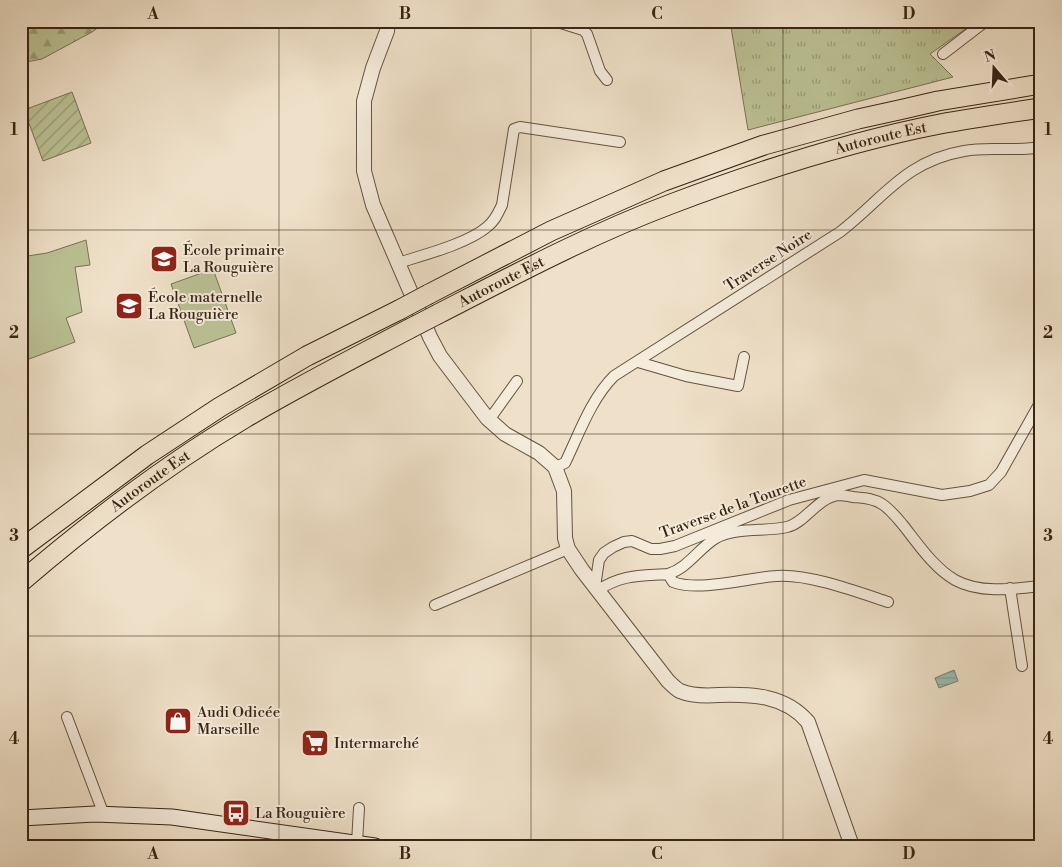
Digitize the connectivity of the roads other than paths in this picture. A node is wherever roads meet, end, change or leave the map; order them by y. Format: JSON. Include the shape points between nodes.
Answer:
{"nodes":[{"id":1,"x":388,"y":21,"type":"edge"},
{"id":2,"x":554,"y":21,"type":"edge"},
{"id":3,"x":986,"y":21,"type":"edge"},
{"id":4,"x":944,"y":54,"type":"dead end"},
{"id":5,"x":607,"y":80,"type":"dead end"},
{"id":6,"x":1041,"y":84,"type":"edge"},
{"id":7,"x":1041,"y":108,"type":"edge"},
{"id":8,"x":620,"y":142,"type":"dead end"},
{"id":9,"x":1041,"y":147,"type":"edge"},
{"id":10,"x":398,"y":263,"type":"junction"},
{"id":11,"x":744,"y":357,"type":"dead end"},
{"id":12,"x":638,"y":362,"type":"junction"},
{"id":13,"x":517,"y":381,"type":"dead end"},
{"id":14,"x":1041,"y":401,"type":"edge"},
{"id":15,"x":489,"y":420,"type":"junction"},
{"id":16,"x":555,"y":467,"type":"junction"},
{"id":17,"x":21,"y":549,"type":"edge"},
{"id":18,"x":568,"y":549,"type":"junction"},
{"id":19,"x":668,"y":574,"type":"junction"},
{"id":20,"x":21,"y":582,"type":"edge"},
{"id":21,"x":1041,"y":586,"type":"edge"},
{"id":22,"x":596,"y":588,"type":"junction"},
{"id":23,"x":1010,"y":588,"type":"junction"},
{"id":24,"x":888,"y":602,"type":"dead end"},
{"id":25,"x":435,"y":605,"type":"dead end"},
{"id":26,"x":1022,"y":666,"type":"dead end"},
{"id":27,"x":67,"y":717,"type":"dead end"},
{"id":28,"x":359,"y":808,"type":"dead end"},
{"id":29,"x":104,"y":815,"type":"junction"},
{"id":30,"x":21,"y":818,"type":"edge"},
{"id":31,"x":358,"y":843,"type":"junction"},
{"id":32,"x":375,"y":846,"type":"edge"},
{"id":33,"x":852,"y":846,"type":"edge"}],
"edges":[{"from":1,"to":10,"type":"street","via":[[364,101],[364,171]]},
{"from":2,"to":5,"type":"street","via":[[588,34],[600,71]]},
{"from":3,"to":4,"type":"street"},
{"from":6,"to":17,"type":"highway","name":"Autoroute Est","bridge":true,"via":[[906,108],[764,145],[664,181],[551,231],[308,356],[220,407],[147,455]]},
{"from":7,"to":20,"type":"highway","name":"Autoroute Est","bridge":true,"via":[[940,124],[844,147],[669,204],[562,251],[409,329],[236,424],[109,511]]},
{"from":8,"to":10,"type":"street","via":[[520,127],[514,129],[502,205],[487,228],[453,245]]},
{"from":9,"to":12,"type":"street","name":"Traverse Noire","via":[[964,150],[917,168],[901,177],[840,232]]},
{"from":10,"to":15,"type":"street","via":[[440,356]]},
{"from":11,"to":12,"type":"street","via":[[738,386]]},
{"from":12,"to":16,"type":"street","name":"Traverse Noire","via":[[614,376],[605,386],[565,463]]},
{"from":13,"to":15,"type":"street"},
{"from":14,"to":22,"type":"street","name":"Traverse de la Tourette","via":[[1001,472],[989,485],[942,495],[864,480],[789,500],[675,546],[651,549],[632,541],[624,542],[604,553],[599,560]]},
{"from":15,"to":16,"type":"street"},
{"from":16,"to":18,"type":"street","via":[[564,490]]},
{"from":18,"to":22,"type":"street"},
{"from":18,"to":25,"type":"street"},
{"from":19,"to":22,"type":"street","via":[[632,576]]},
{"from":19,"to":23,"type":"street","via":[[675,572],[716,538],[788,527],[828,498],[839,495],[869,498],[883,504],[931,559],[955,579],[981,588]]},
{"from":19,"to":24,"type":"street","via":[[673,582],[688,585],[797,576]]},
{"from":21,"to":23,"type":"street"},
{"from":22,"to":33,"type":"street","via":[[668,682],[679,691],[765,697],[786,704],[808,722]]},
{"from":23,"to":26,"type":"street"},
{"from":27,"to":29,"type":"street"},
{"from":28,"to":31,"type":"street"},
{"from":29,"to":30,"type":"main road"},
{"from":29,"to":31,"type":"main road","via":[[172,817]]},
{"from":31,"to":32,"type":"main road"}]}
